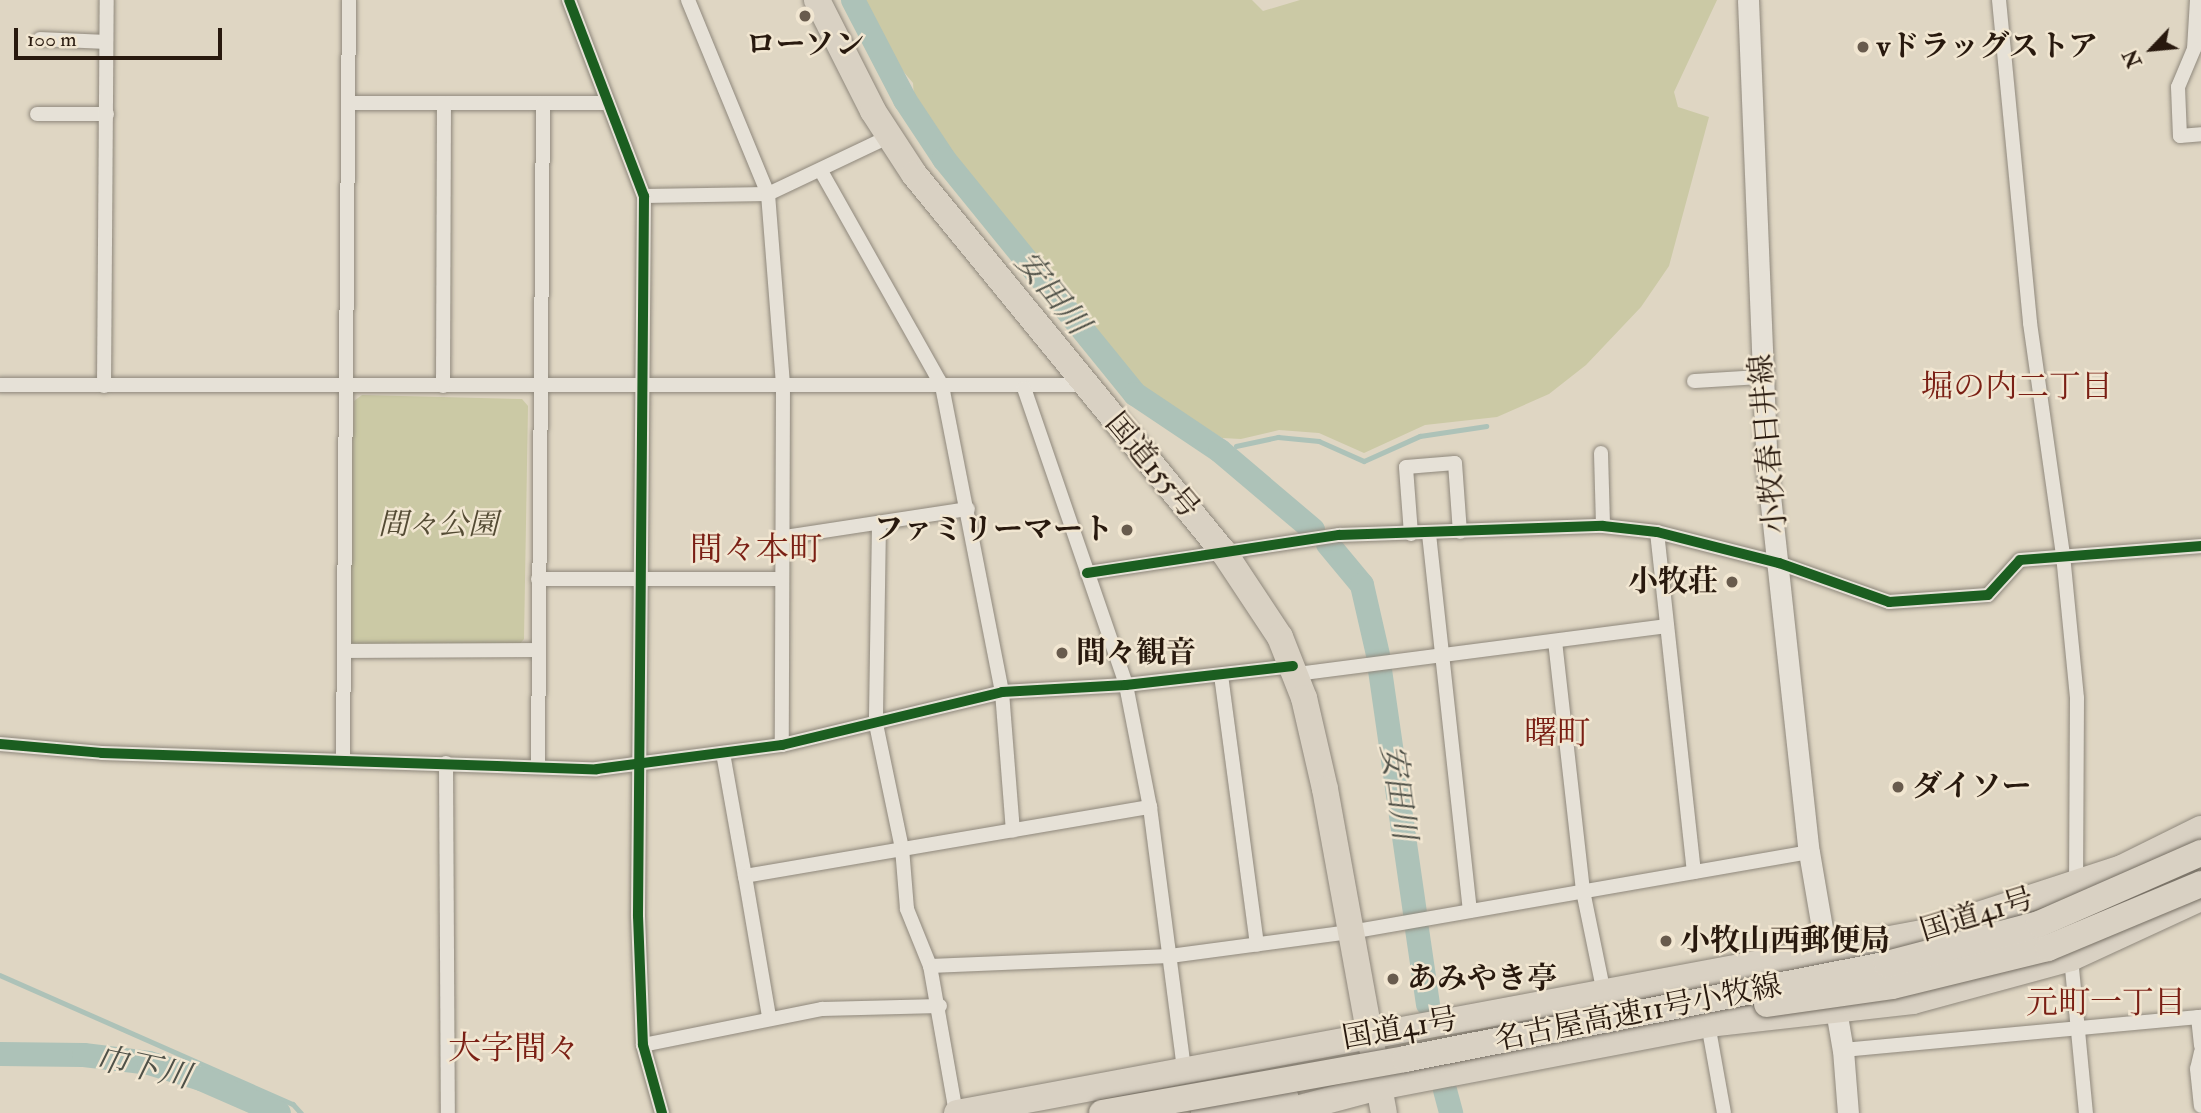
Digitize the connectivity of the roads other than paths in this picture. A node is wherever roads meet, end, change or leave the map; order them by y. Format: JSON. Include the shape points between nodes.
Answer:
{"nodes":[{"id":1,"x":107,"y":0,"type":"edge"},
{"id":2,"x":349,"y":0,"type":"edge"},
{"id":3,"x":569,"y":0,"type":"edge"},
{"id":4,"x":688,"y":0,"type":"edge"},
{"id":5,"x":817,"y":0,"type":"edge"},
{"id":6,"x":834,"y":0,"type":"edge"},
{"id":7,"x":1748,"y":0,"type":"edge"},
{"id":8,"x":1999,"y":0,"type":"edge"},
{"id":9,"x":2197,"y":0,"type":"edge"},
{"id":10,"x":40,"y":39,"type":"dead end"},
{"id":11,"x":106,"y":42,"type":"junction"},
{"id":12,"x":348,"y":103,"type":"junction"},
{"id":13,"x":444,"y":103,"type":"junction"},
{"id":14,"x":543,"y":103,"type":"junction"},
{"id":15,"x":608,"y":103,"type":"junction"},
{"id":16,"x":37,"y":114,"type":"dead end"},
{"id":17,"x":107,"y":114,"type":"junction"},
{"id":18,"x":2201,"y":134,"type":"edge"},
{"id":19,"x":888,"y":137,"type":"junction"},
{"id":20,"x":821,"y":171,"type":"junction"},
{"id":21,"x":768,"y":194,"type":"junction"},
{"id":22,"x":643,"y":196,"type":"junction"},
{"id":23,"x":1761,"y":377,"type":"junction"},
{"id":24,"x":1694,"y":382,"type":"dead end"},
{"id":25,"x":539,"y":384,"type":"junction"},
{"id":26,"x":0,"y":385,"type":"edge"},
{"id":27,"x":644,"y":385,"type":"junction"},
{"id":28,"x":104,"y":386,"type":"junction"},
{"id":29,"x":443,"y":386,"type":"junction"},
{"id":30,"x":783,"y":386,"type":"junction"},
{"id":31,"x":942,"y":386,"type":"junction"},
{"id":32,"x":1086,"y":386,"type":"junction"},
{"id":33,"x":346,"y":387,"type":"junction"},
{"id":34,"x":1024,"y":388,"type":"junction"},
{"id":35,"x":1601,"y":453,"type":"dead end"},
{"id":36,"x":968,"y":509,"type":"junction"},
{"id":37,"x":879,"y":524,"type":"junction"},
{"id":38,"x":1603,"y":526,"type":"junction"},
{"id":39,"x":1461,"y":532,"type":"junction"},
{"id":40,"x":1657,"y":532,"type":"junction"},
{"id":41,"x":1411,"y":534,"type":"junction"},
{"id":42,"x":1429,"y":534,"type":"junction"},
{"id":43,"x":784,"y":537,"type":"junction"},
{"id":44,"x":2201,"y":546,"type":"edge"},
{"id":45,"x":1230,"y":550,"type":"junction"},
{"id":46,"x":2063,"y":555,"type":"junction"},
{"id":47,"x":1779,"y":563,"type":"junction"},
{"id":48,"x":1087,"y":573,"type":"junction"},
{"id":49,"x":538,"y":579,"type":"junction"},
{"id":50,"x":782,"y":579,"type":"junction"},
{"id":51,"x":641,"y":580,"type":"junction"},
{"id":52,"x":1666,"y":626,"type":"junction"},
{"id":53,"x":1555,"y":641,"type":"junction"},
{"id":54,"x":537,"y":650,"type":"junction"},
{"id":55,"x":345,"y":651,"type":"junction"},
{"id":56,"x":1443,"y":654,"type":"junction"},
{"id":57,"x":1300,"y":670,"type":"junction"},
{"id":58,"x":1221,"y":676,"type":"junction"},
{"id":59,"x":1126,"y":685,"type":"junction"},
{"id":60,"x":1002,"y":692,"type":"junction"},
{"id":61,"x":876,"y":724,"type":"junction"},
{"id":62,"x":0,"y":744,"type":"edge"},
{"id":63,"x":782,"y":745,"type":"junction"},
{"id":64,"x":723,"y":753,"type":"junction"},
{"id":65,"x":343,"y":758,"type":"junction"},
{"id":66,"x":446,"y":763,"type":"junction"},
{"id":67,"x":538,"y":765,"type":"junction"},
{"id":68,"x":642,"y":765,"type":"junction"},
{"id":69,"x":1150,"y":807,"type":"junction"},
{"id":70,"x":2201,"y":829,"type":"edge"},
{"id":71,"x":1013,"y":831,"type":"junction"},
{"id":72,"x":902,"y":848,"type":"junction"},
{"id":73,"x":1809,"y":852,"type":"junction"},
{"id":74,"x":2201,"y":853,"type":"edge"},
{"id":75,"x":2201,"y":864,"type":"edge"},
{"id":76,"x":1694,"y":872,"type":"junction"},
{"id":77,"x":745,"y":876,"type":"junction"},
{"id":78,"x":2201,"y":884,"type":"edge"},
{"id":79,"x":2076,"y":885,"type":"junction"},
{"id":80,"x":1583,"y":891,"type":"junction"},
{"id":81,"x":2201,"y":898,"type":"edge"},
{"id":82,"x":1470,"y":911,"type":"junction"},
{"id":83,"x":1359,"y":931,"type":"junction"},
{"id":84,"x":1257,"y":945,"type":"junction"},
{"id":85,"x":1825,"y":954,"type":"junction"},
{"id":86,"x":1170,"y":956,"type":"junction"},
{"id":87,"x":2071,"y":958,"type":"junction"},
{"id":88,"x":930,"y":967,"type":"junction"},
{"id":89,"x":1604,"y":993,"type":"junction"},
{"id":90,"x":1762,"y":1005,"type":"junction"},
{"id":91,"x":940,"y":1006,"type":"junction"},
{"id":92,"x":1834,"y":1010,"type":"junction"},
{"id":93,"x":769,"y":1017,"type":"junction"},
{"id":94,"x":2200,"y":1017,"type":"edge"},
{"id":95,"x":1708,"y":1024,"type":"junction"},
{"id":96,"x":2079,"y":1029,"type":"junction"},
{"id":97,"x":1378,"y":1034,"type":"junction"},
{"id":98,"x":643,"y":1045,"type":"junction"},
{"id":99,"x":2201,"y":1046,"type":"edge"},
{"id":100,"x":1843,"y":1050,"type":"junction"},
{"id":101,"x":2201,"y":1052,"type":"edge"},
{"id":102,"x":1184,"y":1068,"type":"junction"},
{"id":103,"x":1388,"y":1085,"type":"junction"},
{"id":104,"x":1283,"y":1105,"type":"edge"},
{"id":105,"x":2201,"y":1106,"type":"edge"},
{"id":106,"x":448,"y":1113,"type":"edge"},
{"id":107,"x":662,"y":1113,"type":"edge"},
{"id":108,"x":957,"y":1113,"type":"edge"},
{"id":109,"x":1101,"y":1113,"type":"edge"},
{"id":110,"x":1204,"y":1113,"type":"edge"},
{"id":111,"x":1249,"y":1113,"type":"edge"},
{"id":112,"x":1384,"y":1113,"type":"edge"},
{"id":113,"x":1402,"y":1113,"type":"edge"},
{"id":114,"x":1724,"y":1113,"type":"edge"},
{"id":115,"x":1848,"y":1113,"type":"edge"},
{"id":116,"x":2086,"y":1113,"type":"edge"}],
"edges":[{"from":1,"to":11,"type":"street"},
{"from":2,"to":12,"type":"street"},
{"from":3,"to":15,"type":"street"},
{"from":4,"to":21,"type":"street"},
{"from":5,"to":19,"type":"highway","name":"国道155号"},
{"from":6,"to":45,"type":"highway","name":"国道155号","via":[[881,94],[917,152]]},
{"from":7,"to":23,"type":"main road","name":"小牧春日井線"},
{"from":8,"to":46,"type":"street","via":[[2030,323]]},
{"from":9,"to":18,"type":"street","via":[[2194,49],[2178,87],[2180,136]]},
{"from":10,"to":11,"type":"street"},
{"from":11,"to":17,"type":"street"},
{"from":12,"to":13,"type":"street"},
{"from":12,"to":33,"type":"street"},
{"from":13,"to":14,"type":"street"},
{"from":13,"to":29,"type":"street"},
{"from":14,"to":15,"type":"street"},
{"from":14,"to":25,"type":"street"},
{"from":15,"to":22,"type":"street"},
{"from":16,"to":17,"type":"street"},
{"from":17,"to":28,"type":"street"},
{"from":19,"to":20,"type":"street"},
{"from":19,"to":32,"type":"highway","name":"国道155号"},
{"from":20,"to":21,"type":"street"},
{"from":20,"to":31,"type":"street"},
{"from":21,"to":22,"type":"street"},
{"from":21,"to":30,"type":"street"},
{"from":22,"to":27,"type":"street"},
{"from":23,"to":24,"type":"street"},
{"from":23,"to":47,"type":"main road","name":"小牧春日井線"},
{"from":25,"to":27,"type":"street"},
{"from":25,"to":29,"type":"street"},
{"from":25,"to":49,"type":"street"},
{"from":26,"to":28,"type":"street"},
{"from":27,"to":30,"type":"street"},
{"from":27,"to":51,"type":"street"},
{"from":28,"to":33,"type":"street"},
{"from":29,"to":33,"type":"street"},
{"from":30,"to":31,"type":"street"},
{"from":30,"to":43,"type":"street"},
{"from":31,"to":34,"type":"street"},
{"from":31,"to":36,"type":"street"},
{"from":32,"to":34,"type":"street"},
{"from":32,"to":45,"type":"highway","name":"国道155号"},
{"from":33,"to":55,"type":"street"},
{"from":34,"to":48,"type":"street"},
{"from":35,"to":38,"type":"street"},
{"from":36,"to":37,"type":"street"},
{"from":36,"to":60,"type":"street"},
{"from":37,"to":43,"type":"street"},
{"from":37,"to":61,"type":"street"},
{"from":38,"to":39,"type":"street"},
{"from":38,"to":40,"type":"street"},
{"from":39,"to":41,"type":"street","via":[[1455,463],[1406,467]]},
{"from":39,"to":42,"type":"street"},
{"from":40,"to":47,"type":"street"},
{"from":40,"to":52,"type":"street"},
{"from":41,"to":42,"type":"street"},
{"from":41,"to":45,"type":"street","via":[[1339,535]]},
{"from":42,"to":56,"type":"street"},
{"from":43,"to":50,"type":"street"},
{"from":44,"to":46,"type":"street"},
{"from":45,"to":48,"type":"street"},
{"from":45,"to":57,"type":"highway","name":"国道155号","via":[[1282,608]]},
{"from":46,"to":47,"type":"street","via":[[2020,560],[1989,595],[1889,602]]},
{"from":46,"to":79,"type":"street","via":[[2078,721]]},
{"from":47,"to":73,"type":"main road","name":"小牧春日井線"},
{"from":48,"to":59,"type":"street"},
{"from":49,"to":51,"type":"street"},
{"from":49,"to":54,"type":"street"},
{"from":50,"to":51,"type":"street"},
{"from":50,"to":63,"type":"street"},
{"from":51,"to":68,"type":"street"},
{"from":52,"to":53,"type":"street"},
{"from":52,"to":76,"type":"street"},
{"from":53,"to":56,"type":"street"},
{"from":53,"to":80,"type":"street"},
{"from":54,"to":55,"type":"street"},
{"from":54,"to":67,"type":"street"},
{"from":55,"to":65,"type":"street"},
{"from":56,"to":57,"type":"street"},
{"from":56,"to":82,"type":"street"},
{"from":57,"to":58,"type":"street"},
{"from":57,"to":83,"type":"highway","name":"国道155号","via":[[1324,711]]},
{"from":58,"to":59,"type":"street"},
{"from":58,"to":84,"type":"street"},
{"from":59,"to":60,"type":"street"},
{"from":59,"to":69,"type":"street"},
{"from":60,"to":61,"type":"street"},
{"from":60,"to":71,"type":"street"},
{"from":61,"to":63,"type":"street"},
{"from":61,"to":72,"type":"street"},
{"from":62,"to":65,"type":"street","via":[[102,753]]},
{"from":63,"to":64,"type":"street"},
{"from":64,"to":68,"type":"street"},
{"from":64,"to":77,"type":"street"},
{"from":65,"to":66,"type":"street"},
{"from":66,"to":67,"type":"street"},
{"from":66,"to":106,"type":"street"},
{"from":67,"to":68,"type":"street","via":[[597,769]]},
{"from":68,"to":98,"type":"street","via":[[638,916]]},
{"from":69,"to":71,"type":"street"},
{"from":69,"to":86,"type":"street"},
{"from":70,"to":79,"type":"highway","name":"国道41号"},
{"from":71,"to":72,"type":"street"},
{"from":72,"to":77,"type":"street"},
{"from":72,"to":88,"type":"street","via":[[907,909]]},
{"from":73,"to":76,"type":"street"},
{"from":73,"to":85,"type":"main road","name":"小牧春日井線"},
{"from":74,"to":109,"type":"highway","name":"名古屋高速11号小牧線","bridge":true,"via":[[2039,924],[1926,955],[1391,1062]]},
{"from":75,"to":90,"type":"highway","bridge":true,"via":[[2027,944]]},
{"from":76,"to":80,"type":"street"},
{"from":77,"to":93,"type":"street"},
{"from":78,"to":90,"type":"highway","name":"名古屋高速11号小牧線","bridge":true,"via":[[2048,948],[1892,986]]},
{"from":79,"to":85,"type":"highway","name":"国道41号","via":[[1923,933]]},
{"from":80,"to":82,"type":"street"},
{"from":80,"to":89,"type":"street"},
{"from":81,"to":87,"type":"highway","name":"国道41号"},
{"from":82,"to":83,"type":"street"},
{"from":83,"to":84,"type":"street"},
{"from":83,"to":97,"type":"highway","name":"国道155号"},
{"from":84,"to":86,"type":"street"},
{"from":85,"to":89,"type":"highway","name":"国道41号"},
{"from":85,"to":92,"type":"main road","name":"小牧春日井線"},
{"from":86,"to":88,"type":"street"},
{"from":86,"to":102,"type":"street"},
{"from":87,"to":92,"type":"highway","name":"国道41号","via":[[1913,1001]]},
{"from":87,"to":96,"type":"street"},
{"from":88,"to":91,"type":"street"},
{"from":89,"to":97,"type":"highway","name":"国道41号"},
{"from":90,"to":104,"type":"highway","name":"名古屋高速11号小牧線"},
{"from":91,"to":93,"type":"street","via":[[821,1009]]},
{"from":91,"to":108,"type":"street"},
{"from":92,"to":95,"type":"highway","name":"国道41号"},
{"from":92,"to":100,"type":"main road","name":"小牧春日井線"},
{"from":93,"to":98,"type":"street"},
{"from":94,"to":96,"type":"street"},
{"from":94,"to":99,"type":"street"},
{"from":95,"to":103,"type":"highway","name":"国道41号"},
{"from":95,"to":114,"type":"street"},
{"from":96,"to":100,"type":"street"},
{"from":96,"to":116,"type":"street"},
{"from":97,"to":102,"type":"highway","name":"国道41号"},
{"from":97,"to":103,"type":"highway","name":"国道155号"},
{"from":98,"to":107,"type":"street"},
{"from":100,"to":115,"type":"main road","name":"小牧春日井線"},
{"from":101,"to":105,"type":"street","via":[[2197,1069]]},
{"from":102,"to":108,"type":"highway","name":"国道41号"},
{"from":103,"to":104,"type":"highway","name":"国道41号"},
{"from":103,"to":112,"type":"highway","name":"国道155号"},
{"from":103,"to":113,"type":"highway","name":"国道155号"},
{"from":104,"to":110,"type":"highway"},
{"from":104,"to":111,"type":"highway"}]}
